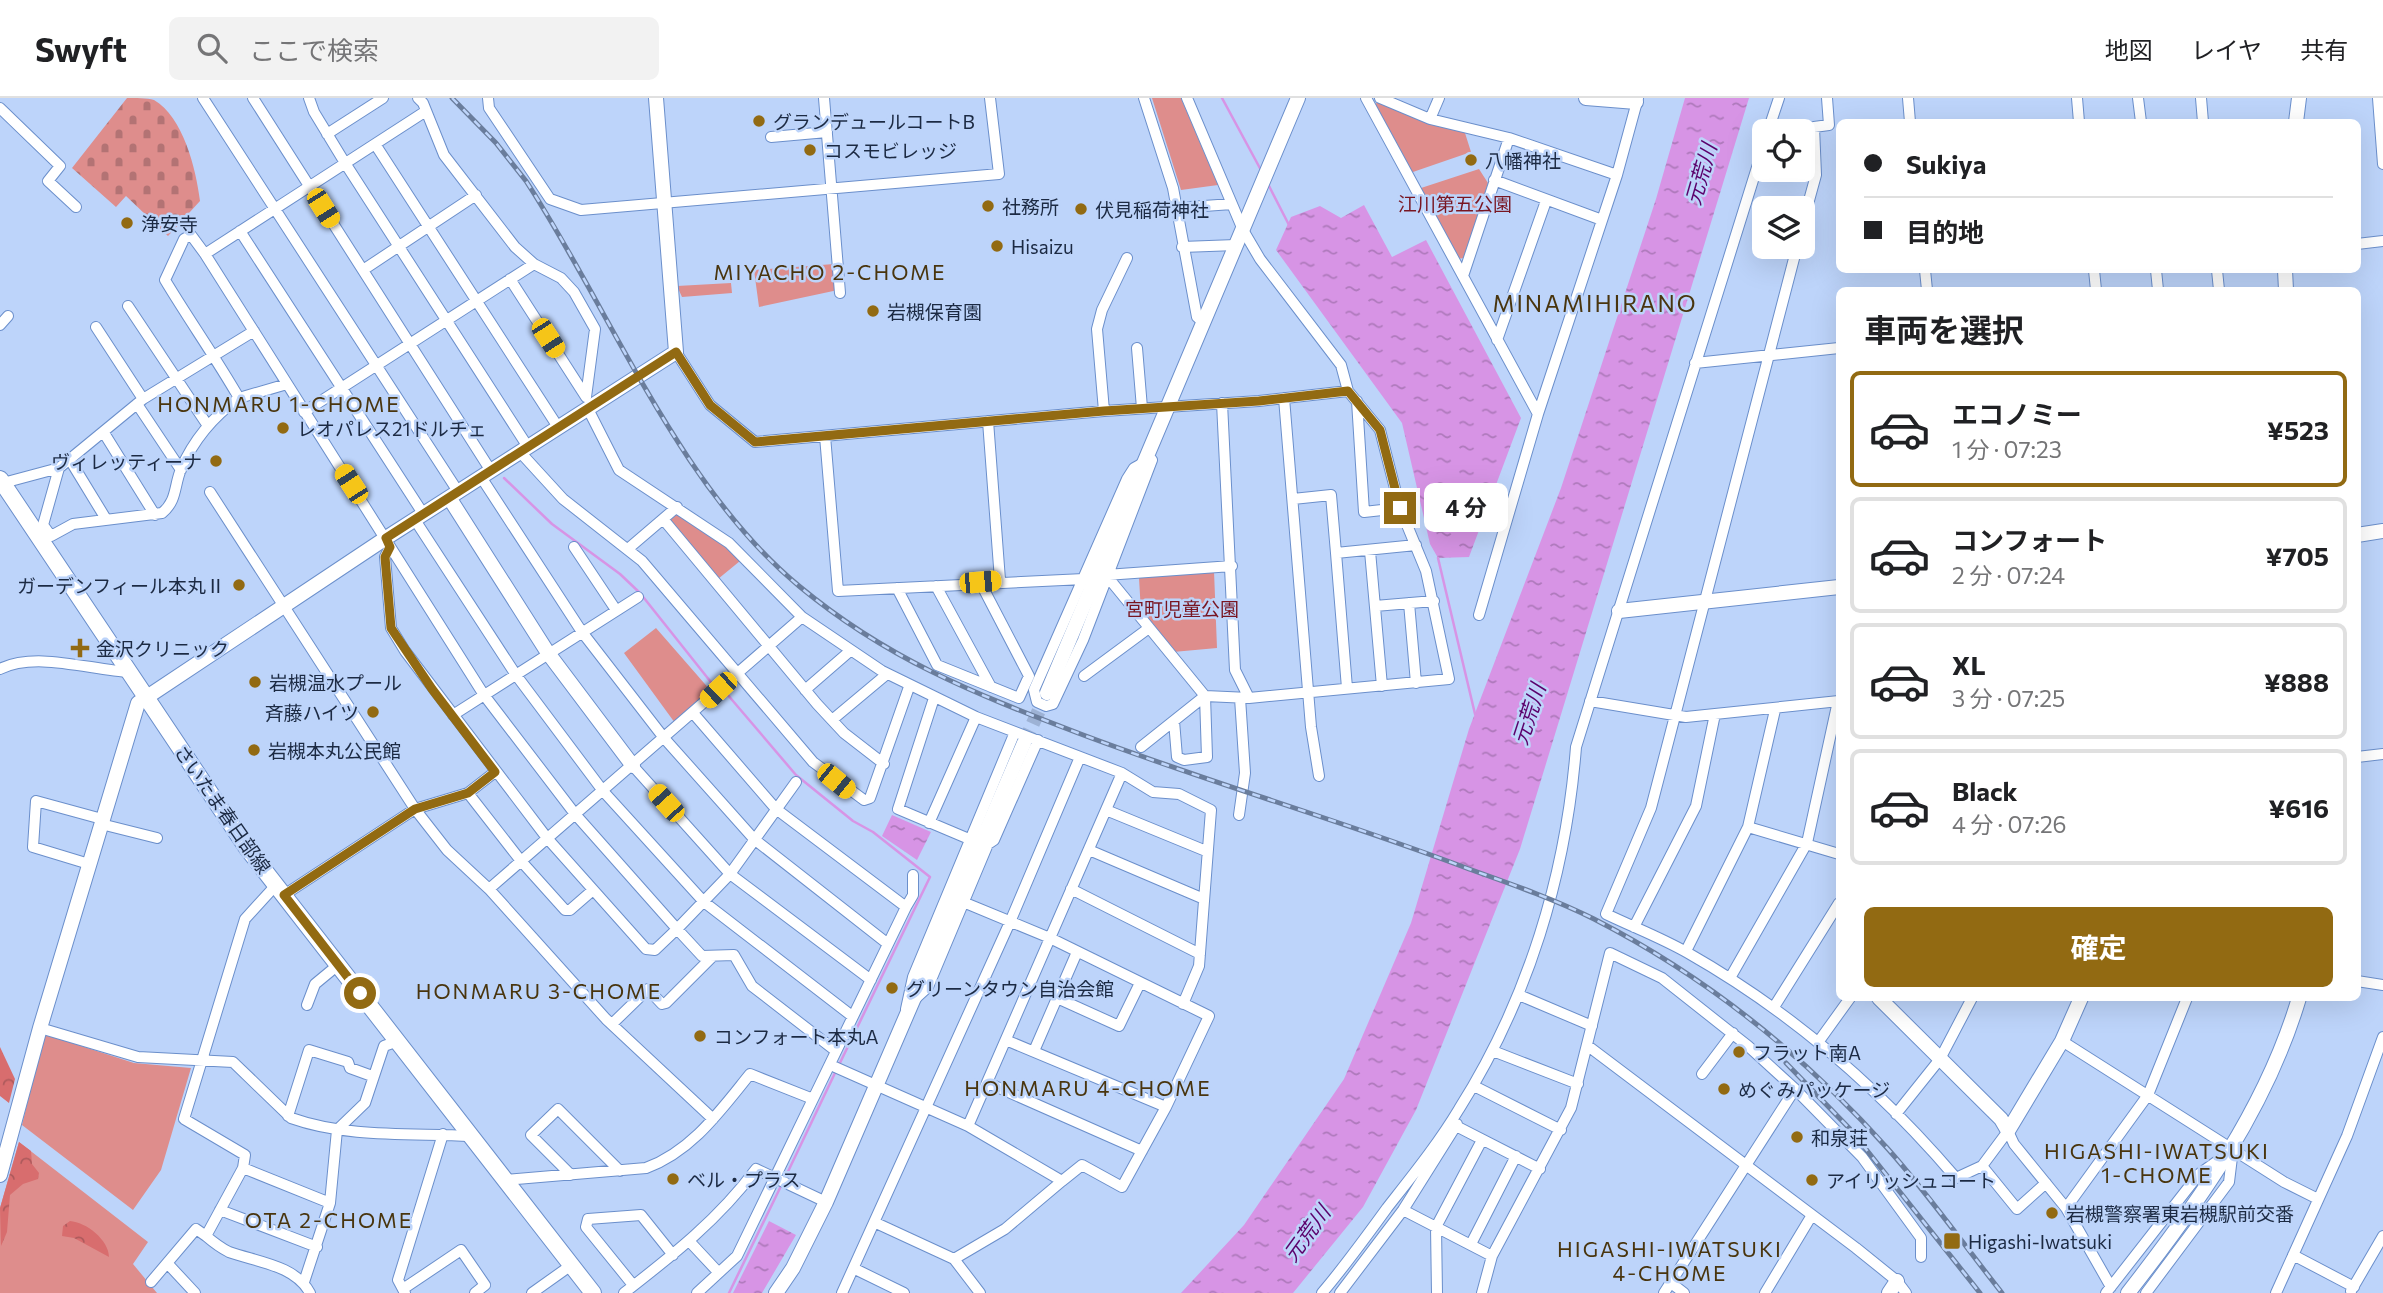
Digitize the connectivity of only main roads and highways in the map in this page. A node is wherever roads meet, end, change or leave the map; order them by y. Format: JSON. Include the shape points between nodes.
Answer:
{"nodes":[{"id":1,"x":1,"y":481,"type":"edge"},
{"id":2,"x":593,"y":1293,"type":"edge"}],
"edges":[{"from":1,"to":2,"type":"main road","name":"さいたま春日部線","via":[[280,890]]}]}
